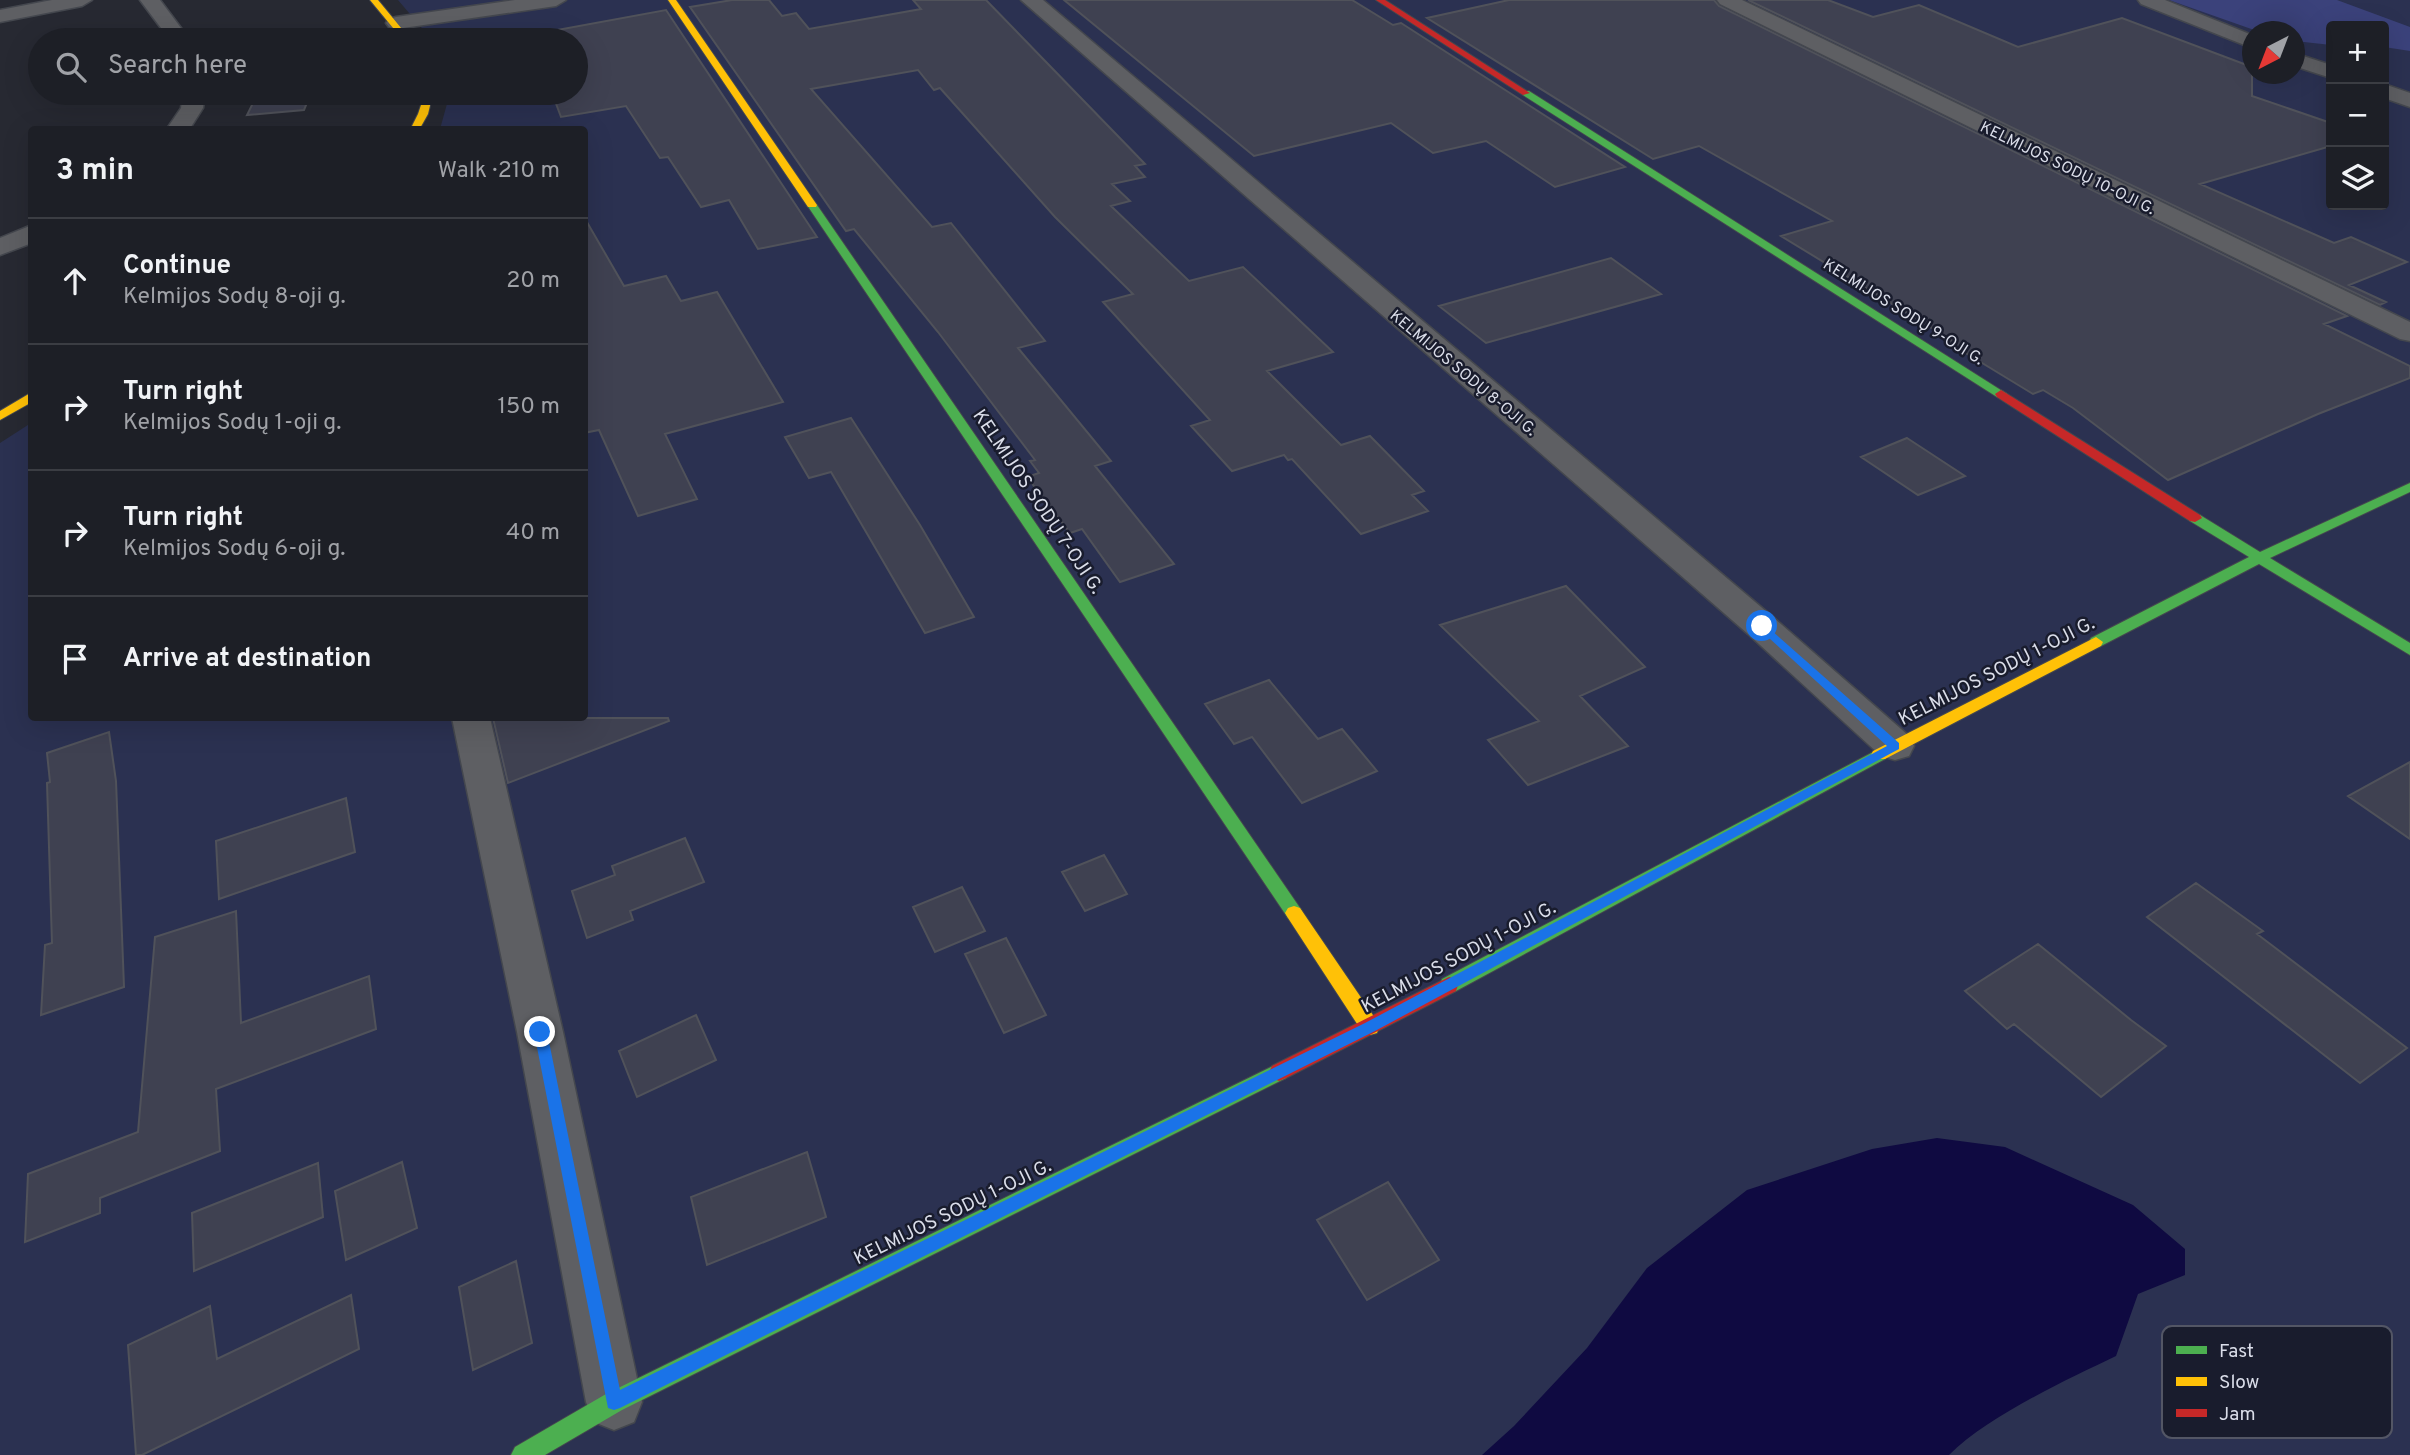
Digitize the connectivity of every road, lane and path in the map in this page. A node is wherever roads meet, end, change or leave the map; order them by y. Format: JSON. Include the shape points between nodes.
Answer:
{"nodes":[{"id":1,"x":82,"y":0,"type":"edge"},
{"id":2,"x":150,"y":0,"type":"edge"},
{"id":3,"x":374,"y":0,"type":"edge"},
{"id":4,"x":556,"y":0,"type":"edge"},
{"id":5,"x":672,"y":0,"type":"edge"},
{"id":6,"x":1031,"y":0,"type":"edge"},
{"id":7,"x":1380,"y":0,"type":"edge"},
{"id":8,"x":1727,"y":0,"type":"edge"},
{"id":9,"x":2148,"y":0,"type":"edge"},
{"id":10,"x":0,"y":16,"type":"edge"},
{"id":11,"x":171,"y":28,"type":"edge"},
{"id":12,"x":398,"y":28,"type":"edge"},
{"id":13,"x":421,"y":28,"type":"edge"},
{"id":14,"x":2242,"y":38,"type":"edge"},
{"id":15,"x":2305,"y":63,"type":"edge"},
{"id":16,"x":2326,"y":70,"type":"edge"},
{"id":17,"x":2389,"y":93,"type":"edge"},
{"id":18,"x":2410,"y":100,"type":"edge"},
{"id":19,"x":192,"y":105,"type":"edge"},
{"id":20,"x":426,"y":105,"type":"edge"},
{"id":21,"x":180,"y":126,"type":"edge"},
{"id":22,"x":416,"y":126,"type":"edge"},
{"id":23,"x":28,"y":235,"type":"edge"},
{"id":24,"x":0,"y":247,"type":"edge"},
{"id":25,"x":2410,"y":332,"type":"edge"},
{"id":26,"x":28,"y":398,"type":"edge"},
{"id":27,"x":0,"y":416,"type":"edge"},
{"id":28,"x":2410,"y":487,"type":"edge"},
{"id":29,"x":2259,"y":558,"type":"junction"},
{"id":30,"x":2410,"y":650,"type":"edge"},
{"id":31,"x":472,"y":721,"type":"edge"},
{"id":32,"x":1895,"y":746,"type":"junction"},
{"id":33,"x":1370,"y":1027,"type":"junction"},
{"id":34,"x":614,"y":1402,"type":"junction"},
{"id":35,"x":523,"y":1455,"type":"edge"}],
"edges":[{"from":1,"to":10,"type":"street"},
{"from":2,"to":11,"type":"street"},
{"from":3,"to":12,"type":"street"},
{"from":4,"to":13,"type":"street"},
{"from":5,"to":33,"type":"street","name":"KELMIJOS SODŲ 7-OJI G."},
{"from":6,"to":32,"type":"street","name":"KELMIJOS SODŲ 8-OJI G.","via":[[1762,626]]},
{"from":7,"to":29,"type":"street","name":"KELMIJOS SODŲ 9-OJI G."},
{"from":8,"to":25,"type":"street","name":"KELMIJOS SODŲ 10-OJI G."},
{"from":9,"to":14,"type":"street"},
{"from":15,"to":16,"type":"street"},
{"from":17,"to":18,"type":"street"},
{"from":19,"to":21,"type":"street"},
{"from":20,"to":22,"type":"street"},
{"from":23,"to":24,"type":"street"},
{"from":26,"to":27,"type":"street"},
{"from":28,"to":29,"type":"street","name":"KELMIJOS SODŲ 1-OJI G."},
{"from":29,"to":30,"type":"street","name":"KELMIJOS SODŲ 9-OJI G."},
{"from":29,"to":32,"type":"street","name":"KELMIJOS SODŲ 1-OJI G."},
{"from":31,"to":34,"type":"street"},
{"from":32,"to":33,"type":"street","name":"KELMIJOS SODŲ 1-OJI G."},
{"from":33,"to":34,"type":"street","name":"KELMIJOS SODŲ 1-OJI G."},
{"from":34,"to":35,"type":"street","name":"KELMIJOS SODŲ 1-OJI G."}]}
